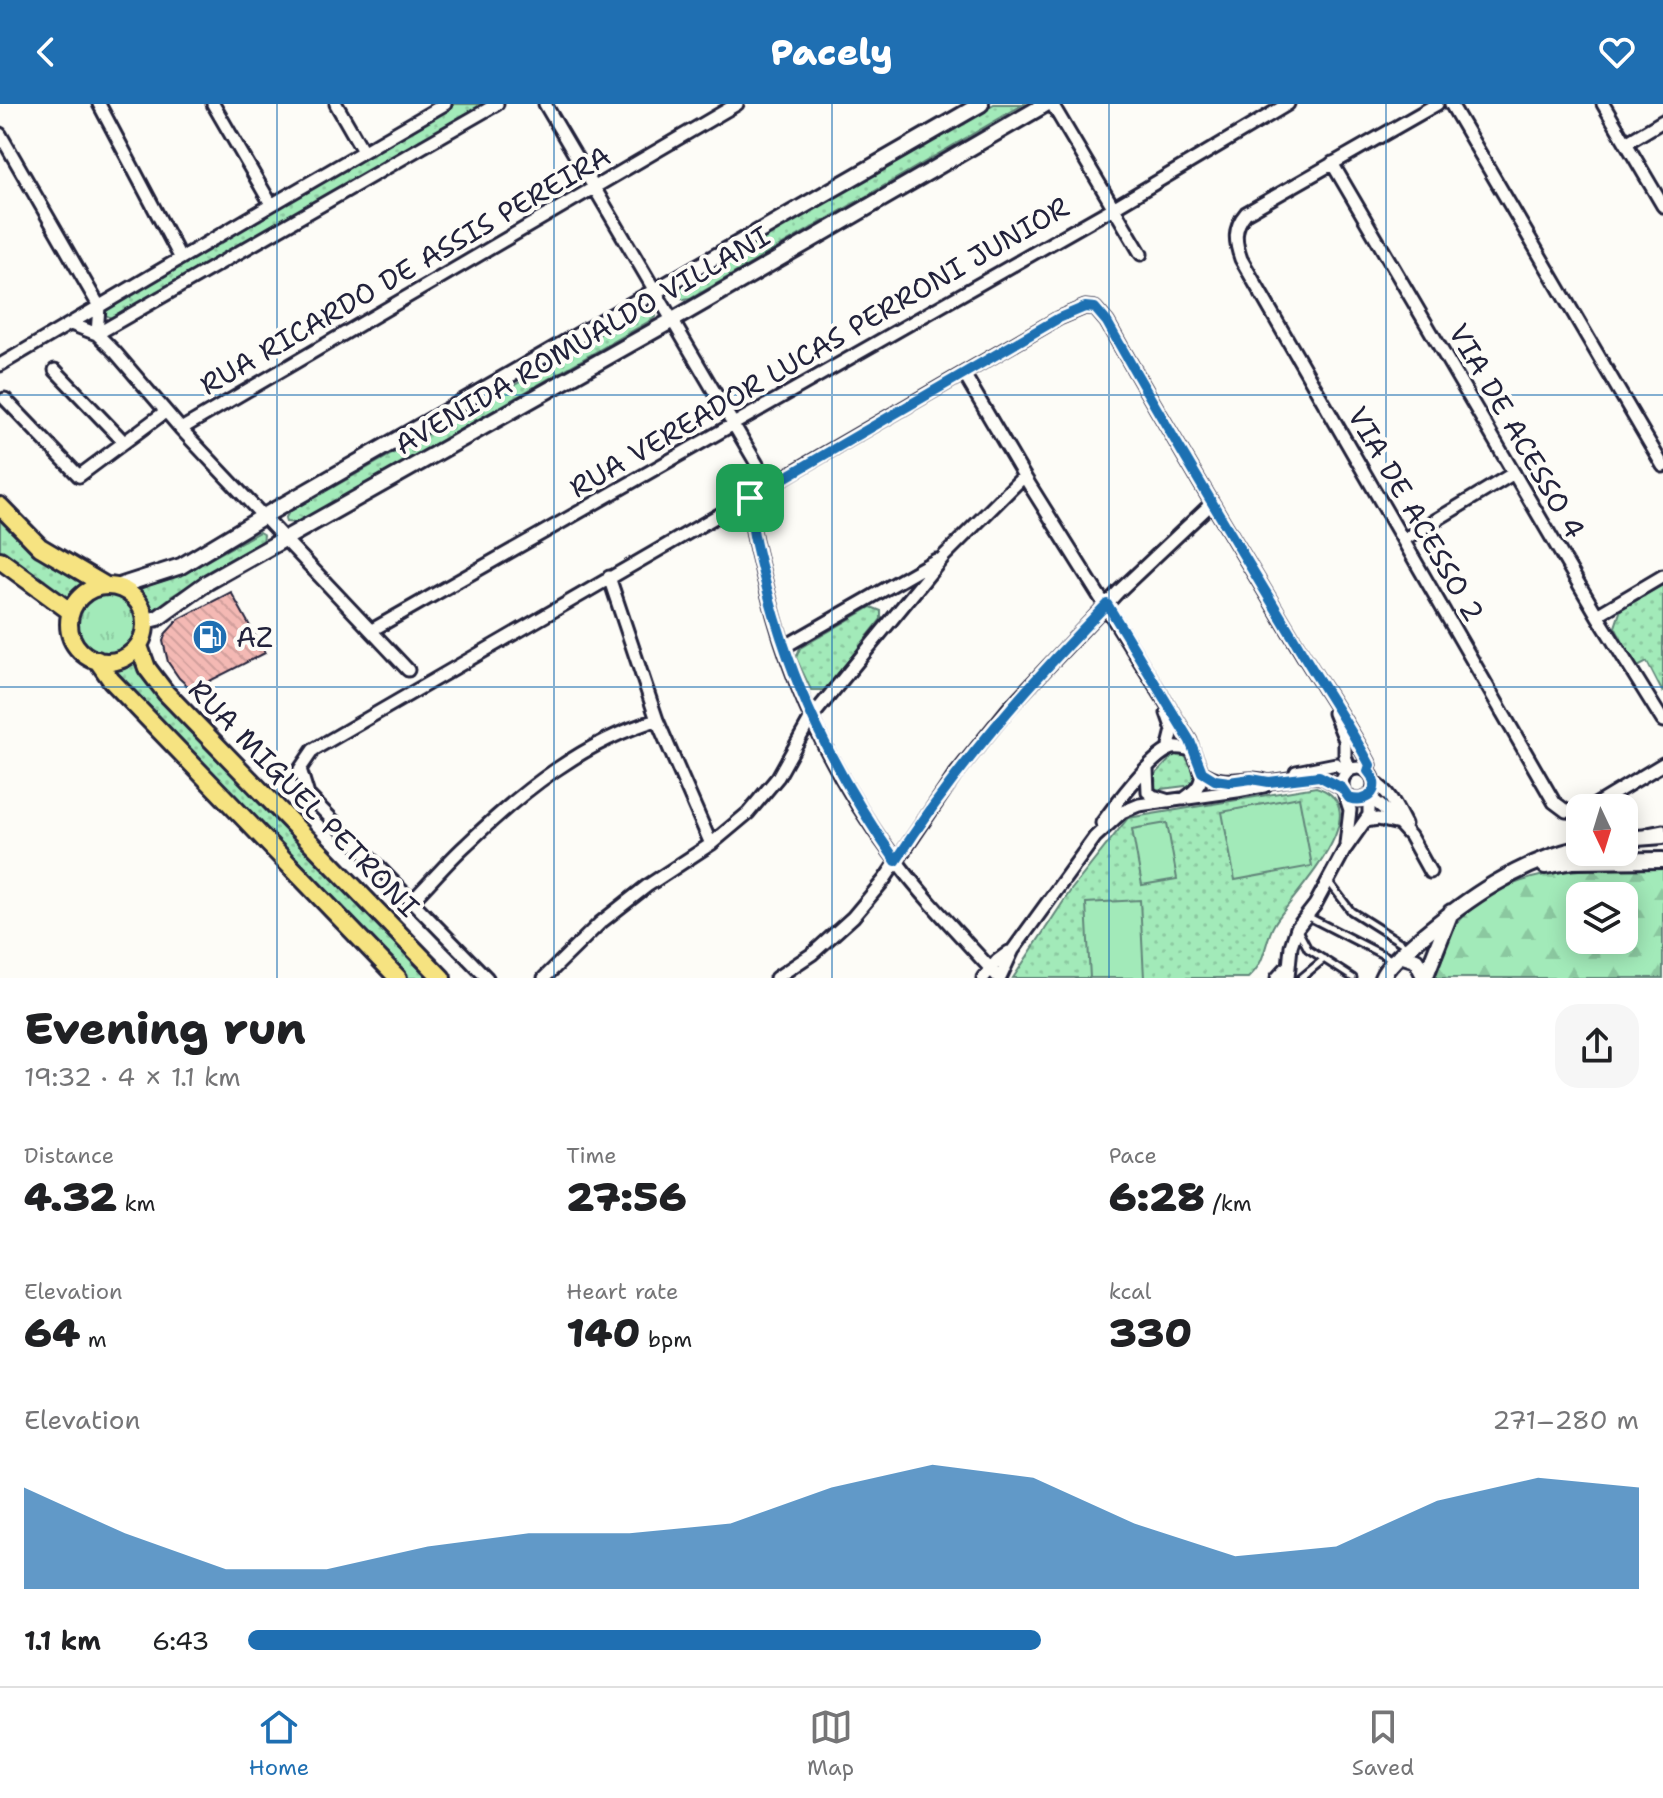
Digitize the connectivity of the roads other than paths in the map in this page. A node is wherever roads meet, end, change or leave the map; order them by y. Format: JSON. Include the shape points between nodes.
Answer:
{"nodes":[{"id":1,"x":99,"y":104,"type":"edge"},
{"id":2,"x":213,"y":104,"type":"edge"},
{"id":3,"x":336,"y":104,"type":"edge"},
{"id":4,"x":445,"y":104,"type":"edge"},
{"id":5,"x":497,"y":104,"type":"edge"},
{"id":6,"x":545,"y":104,"type":"edge"},
{"id":7,"x":737,"y":104,"type":"edge"},
{"id":8,"x":981,"y":104,"type":"edge"},
{"id":9,"x":1046,"y":104,"type":"edge"},
{"id":10,"x":1052,"y":104,"type":"edge"},
{"id":11,"x":1288,"y":104,"type":"edge"},
{"id":12,"x":1437,"y":104,"type":"edge"},
{"id":13,"x":1451,"y":104,"type":"edge"},
{"id":14,"x":1603,"y":104,"type":"edge"},
{"id":15,"x":1663,"y":121,"type":"edge"},
{"id":16,"x":0,"y":134,"type":"edge"},
{"id":17,"x":1626,"y":143,"type":"junction"},
{"id":18,"x":363,"y":151,"type":"junction"},
{"id":19,"x":1332,"y":163,"type":"junction"},
{"id":20,"x":593,"y":186,"type":"junction"},
{"id":21,"x":271,"y":204,"type":"junction"},
{"id":22,"x":1663,"y":206,"type":"edge"},
{"id":23,"x":1113,"y":208,"type":"junction"},
{"id":24,"x":1141,"y":254,"type":"dead end"},
{"id":25,"x":180,"y":257,"type":"junction"},
{"id":26,"x":655,"y":290,"type":"junction"},
{"id":27,"x":99,"y":306,"type":"junction"},
{"id":28,"x":673,"y":320,"type":"junction"},
{"id":29,"x":71,"y":324,"type":"junction"},
{"id":30,"x":97,"y":334,"type":"junction"},
{"id":31,"x":2,"y":359,"type":"edge"},
{"id":32,"x":55,"y":370,"type":"dead end"},
{"id":33,"x":964,"y":374,"type":"junction"},
{"id":34,"x":5,"y":399,"type":"dead end"},
{"id":35,"x":165,"y":412,"type":"junction"},
{"id":36,"x":731,"y":423,"type":"junction"},
{"id":37,"x":181,"y":429,"type":"junction"},
{"id":38,"x":124,"y":442,"type":"junction"},
{"id":39,"x":1663,"y":466,"type":"edge"},
{"id":40,"x":761,"y":471,"type":"dead end"},
{"id":41,"x":1514,"y":473,"type":"junction"},
{"id":42,"x":1024,"y":476,"type":"junction"},
{"id":43,"x":750,"y":498,"type":"junction"},
{"id":44,"x":1211,"y":504,"type":"junction"},
{"id":45,"x":0,"y":506,"type":"edge"},
{"id":46,"x":264,"y":516,"type":"junction"},
{"id":47,"x":286,"y":538,"type":"junction"},
{"id":48,"x":1403,"y":540,"type":"junction"},
{"id":49,"x":944,"y":556,"type":"junction"},
{"id":50,"x":0,"y":560,"type":"edge"},
{"id":51,"x":1663,"y":576,"type":"edge"},
{"id":52,"x":609,"y":577,"type":"junction"},
{"id":53,"x":111,"y":586,"type":"junction"},
{"id":54,"x":1107,"y":604,"type":"junction"},
{"id":55,"x":71,"y":612,"type":"junction"},
{"id":56,"x":1597,"y":615,"type":"junction"},
{"id":57,"x":146,"y":621,"type":"junction"},
{"id":58,"x":372,"y":630,"type":"junction"},
{"id":59,"x":139,"y":646,"type":"junction"},
{"id":60,"x":784,"y":647,"type":"junction"},
{"id":61,"x":97,"y":660,"type":"junction"},
{"id":62,"x":408,"y":670,"type":"dead end"},
{"id":63,"x":1160,"y":693,"type":"junction"},
{"id":64,"x":1331,"y":700,"type":"junction"},
{"id":65,"x":811,"y":718,"type":"junction"},
{"id":66,"x":657,"y":720,"type":"junction"},
{"id":67,"x":1663,"y":721,"type":"edge"},
{"id":68,"x":1168,"y":750,"type":"junction"},
{"id":69,"x":1192,"y":750,"type":"junction"},
{"id":70,"x":1663,"y":764,"type":"edge"},
{"id":71,"x":1147,"y":769,"type":"junction"},
{"id":72,"x":1349,"y":771,"type":"junction"},
{"id":73,"x":1368,"y":771,"type":"junction"},
{"id":74,"x":1202,"y":772,"type":"junction"},
{"id":75,"x":1289,"y":779,"type":"junction"},
{"id":76,"x":1269,"y":782,"type":"junction"},
{"id":77,"x":1375,"y":783,"type":"junction"},
{"id":78,"x":1344,"y":791,"type":"junction"},
{"id":79,"x":1613,"y":794,"type":"edge"},
{"id":80,"x":1369,"y":797,"type":"junction"},
{"id":81,"x":1184,"y":799,"type":"junction"},
{"id":82,"x":1168,"y":801,"type":"junction"},
{"id":83,"x":1566,"y":811,"type":"edge"},
{"id":84,"x":1365,"y":821,"type":"junction"},
{"id":85,"x":1400,"y":824,"type":"junction"},
{"id":86,"x":1663,"y":828,"type":"edge"},
{"id":87,"x":1638,"y":835,"type":"edge"},
{"id":88,"x":1410,"y":836,"type":"junction"},
{"id":89,"x":1663,"y":836,"type":"edge"},
{"id":90,"x":1095,"y":837,"type":"junction"},
{"id":91,"x":1638,"y":838,"type":"edge"},
{"id":92,"x":711,"y":844,"type":"junction"},
{"id":93,"x":1345,"y":849,"type":"junction"},
{"id":94,"x":1566,"y":852,"type":"edge"},
{"id":95,"x":1663,"y":860,"type":"edge"},
{"id":96,"x":896,"y":861,"type":"junction"},
{"id":97,"x":1430,"y":872,"type":"dead end"},
{"id":98,"x":1502,"y":879,"type":"junction"},
{"id":99,"x":1329,"y":882,"type":"junction"},
{"id":100,"x":411,"y":902,"type":"junction"},
{"id":101,"x":1451,"y":912,"type":"junction"},
{"id":102,"x":1306,"y":916,"type":"junction"},
{"id":103,"x":1297,"y":928,"type":"junction"},
{"id":104,"x":1013,"y":950,"type":"junction"},
{"id":105,"x":1401,"y":954,"type":"junction"},
{"id":106,"x":1324,"y":959,"type":"junction"},
{"id":107,"x":1289,"y":965,"type":"junction"},
{"id":108,"x":986,"y":973,"type":"edge"},
{"id":109,"x":398,"y":978,"type":"edge"},
{"id":110,"x":442,"y":978,"type":"edge"},
{"id":111,"x":487,"y":978,"type":"edge"},
{"id":112,"x":544,"y":978,"type":"edge"},
{"id":113,"x":776,"y":978,"type":"edge"},
{"id":114,"x":999,"y":978,"type":"edge"},
{"id":115,"x":1277,"y":978,"type":"edge"},
{"id":116,"x":1288,"y":978,"type":"edge"},
{"id":117,"x":1301,"y":978,"type":"edge"},
{"id":118,"x":1353,"y":978,"type":"edge"},
{"id":119,"x":1382,"y":978,"type":"edge"},
{"id":120,"x":1425,"y":978,"type":"edge"}],
"edges":[{"from":1,"to":25,"type":"street"},
{"from":2,"to":21,"type":"street"},
{"from":3,"to":18,"type":"street"},
{"from":4,"to":18,"type":"street"},
{"from":5,"to":30,"type":"street"},
{"from":6,"to":20,"type":"street"},
{"from":7,"to":20,"type":"street","name":"RUA RICARDO DE ASSIS PEREIRA"},
{"from":8,"to":26,"type":"street","name":"AVENIDA ROMUALDO VILLANI"},
{"from":9,"to":28,"type":"street","name":"AVENIDA ROMUALDO VILLANI"},
{"from":10,"to":23,"type":"street"},
{"from":11,"to":23,"type":"street","name":"RUA VEREADOR LUCAS PERRONI JUNIOR"},
{"from":12,"to":19,"type":"street"},
{"from":13,"to":39,"type":"street"},
{"from":14,"to":17,"type":"street"},
{"from":15,"to":17,"type":"street"},
{"from":16,"to":27,"type":"street"},
{"from":17,"to":22,"type":"street"},
{"from":18,"to":21,"type":"street"},
{"from":19,"to":41,"type":"street","name":"VIA DE ACESSO 4"},
{"from":19,"to":48,"type":"street","name":"VIA DE ACESSO 2","via":[[1246,213],[1235,235],[1241,259]]},
{"from":20,"to":26,"type":"street"},
{"from":20,"to":37,"type":"street","name":"RUA RICARDO DE ASSIS PEREIRA"},
{"from":21,"to":25,"type":"street"},
{"from":23,"to":24,"type":"street"},
{"from":23,"to":36,"type":"street","name":"RUA VEREADOR LUCAS PERRONI JUNIOR"},
{"from":25,"to":27,"type":"street"},
{"from":26,"to":28,"type":"street"},
{"from":26,"to":46,"type":"street","name":"AVENIDA ROMUALDO VILLANI"},
{"from":27,"to":29,"type":"street"},
{"from":27,"to":30,"type":"street"},
{"from":28,"to":36,"type":"street"},
{"from":28,"to":47,"type":"street","name":"AVENIDA ROMUALDO VILLANI"},
{"from":29,"to":30,"type":"street"},
{"from":29,"to":31,"type":"street"},
{"from":30,"to":35,"type":"street"},
{"from":32,"to":38,"type":"street"},
{"from":33,"to":42,"type":"street"},
{"from":33,"to":43,"type":"street"},
{"from":33,"to":44,"type":"street","via":[[1059,318],[1095,308]]},
{"from":34,"to":38,"type":"street","via":[[79,476]]},
{"from":35,"to":37,"type":"street"},
{"from":35,"to":38,"type":"street"},
{"from":36,"to":40,"type":"street"},
{"from":36,"to":58,"type":"street","name":"RUA VEREADOR LUCAS PERRONI JUNIOR"},
{"from":37,"to":46,"type":"street"},
{"from":41,"to":48,"type":"street"},
{"from":41,"to":56,"type":"street","name":"VIA DE ACESSO 4"},
{"from":42,"to":49,"type":"street"},
{"from":42,"to":54,"type":"street"},
{"from":43,"to":52,"type":"street"},
{"from":43,"to":60,"type":"street","via":[[755,542]]},
{"from":44,"to":54,"type":"street"},
{"from":44,"to":64,"type":"street"},
{"from":45,"to":53,"type":"main road","via":[[40,547]]},
{"from":46,"to":47,"type":"street"},
{"from":46,"to":53,"type":"street","name":"AVENIDA ROMUALDO VILLANI","via":[[181,566]]},
{"from":47,"to":57,"type":"street","name":"AVENIDA ROMUALDO VILLANI"},
{"from":47,"to":58,"type":"street"},
{"from":48,"to":83,"type":"street","name":"VIA DE ACESSO 2","via":[[1554,802]]},
{"from":49,"to":60,"type":"street"},
{"from":49,"to":65,"type":"street"},
{"from":50,"to":55,"type":"main road"},
{"from":51,"to":56,"type":"street"},
{"from":52,"to":66,"type":"street"},
{"from":52,"to":100,"type":"street","via":[[323,742],[305,759],[300,769],[308,795]]},
{"from":53,"to":55,"type":"main road","via":[[86,593]]},
{"from":53,"to":57,"type":"main road","via":[[130,593]]},
{"from":54,"to":63,"type":"street"},
{"from":54,"to":96,"type":"street","via":[[1009,708]]},
{"from":55,"to":61,"type":"main road","via":[[73,641]]},
{"from":56,"to":67,"type":"street","name":"VIA DE ACESSO 4"},
{"from":57,"to":59,"type":"main road"},
{"from":58,"to":62,"type":"street"},
{"from":59,"to":61,"type":"main road","via":[[112,662]]},
{"from":59,"to":110,"type":"main road","name":"RUA MIGUEL PETRONI","via":[[147,668],[166,693]]},
{"from":60,"to":65,"type":"street"},
{"from":61,"to":109,"type":"main road","name":"RUA MIGUEL PETRONI"},
{"from":63,"to":68,"type":"street","via":[[1172,726]]},
{"from":63,"to":69,"type":"street"},
{"from":64,"to":72,"type":"street"},
{"from":64,"to":73,"type":"street","via":[[1370,765]]},
{"from":65,"to":92,"type":"street","via":[[763,797]]},
{"from":65,"to":96,"type":"street","via":[[835,767]]},
{"from":66,"to":92,"type":"street"},
{"from":66,"to":100,"type":"street","via":[[625,729],[523,795]]},
{"from":68,"to":69,"type":"street"},
{"from":68,"to":71,"type":"street"},
{"from":69,"to":74,"type":"street"},
{"from":70,"to":79,"type":"street"},
{"from":71,"to":82,"type":"street","via":[[1148,792]]},
{"from":71,"to":90,"type":"street"},
{"from":72,"to":73,"type":"street"},
{"from":72,"to":75,"type":"street","via":[[1325,765],[1299,770]]},
{"from":72,"to":78,"type":"street"},
{"from":73,"to":77,"type":"street"},
{"from":74,"to":76,"type":"street","via":[[1220,782]]},
{"from":74,"to":81,"type":"street","via":[[1198,786]]},
{"from":75,"to":76,"type":"street"},
{"from":75,"to":78,"type":"street","via":[[1319,776]]},
{"from":76,"to":81,"type":"street"},
{"from":77,"to":80,"type":"street"},
{"from":77,"to":88,"type":"street","via":[[1393,801]]},
{"from":78,"to":80,"type":"street","via":[[1359,801]]},
{"from":78,"to":93,"type":"street","via":[[1350,818]]},
{"from":80,"to":84,"type":"street"},
{"from":80,"to":85,"type":"street"},
{"from":81,"to":82,"type":"street"},
{"from":82,"to":90,"type":"street","via":[[1128,808]]},
{"from":84,"to":85,"type":"street"},
{"from":84,"to":93,"type":"street"},
{"from":85,"to":88,"type":"street"},
{"from":86,"to":87,"type":"lane"},
{"from":88,"to":97,"type":"street"},
{"from":89,"to":91,"type":"street"},
{"from":90,"to":104,"type":"street"},
{"from":92,"to":112,"type":"street","via":[[600,923]]},
{"from":93,"to":99,"type":"street"},
{"from":94,"to":98,"type":"street"},
{"from":95,"to":98,"type":"street","via":[[1572,861]]},
{"from":96,"to":108,"type":"street"},
{"from":96,"to":113,"type":"street","via":[[835,935]]},
{"from":98,"to":101,"type":"street"},
{"from":99,"to":102,"type":"street"},
{"from":99,"to":105,"type":"lane","via":[[1351,911]]},
{"from":100,"to":111,"type":"street"},
{"from":101,"to":105,"type":"street"},
{"from":101,"to":120,"type":"street"},
{"from":102,"to":103,"type":"street"},
{"from":102,"to":105,"type":"lane"},
{"from":103,"to":106,"type":"lane","via":[[1308,949]]},
{"from":103,"to":107,"type":"street"},
{"from":104,"to":108,"type":"street"},
{"from":104,"to":114,"type":"street"},
{"from":105,"to":119,"type":"street"},
{"from":105,"to":120,"type":"street","via":[[1416,960]]},
{"from":106,"to":117,"type":"lane"},
{"from":106,"to":118,"type":"lane"},
{"from":107,"to":115,"type":"street"},
{"from":107,"to":116,"type":"street"},
{"from":108,"to":114,"type":"street"}]}
